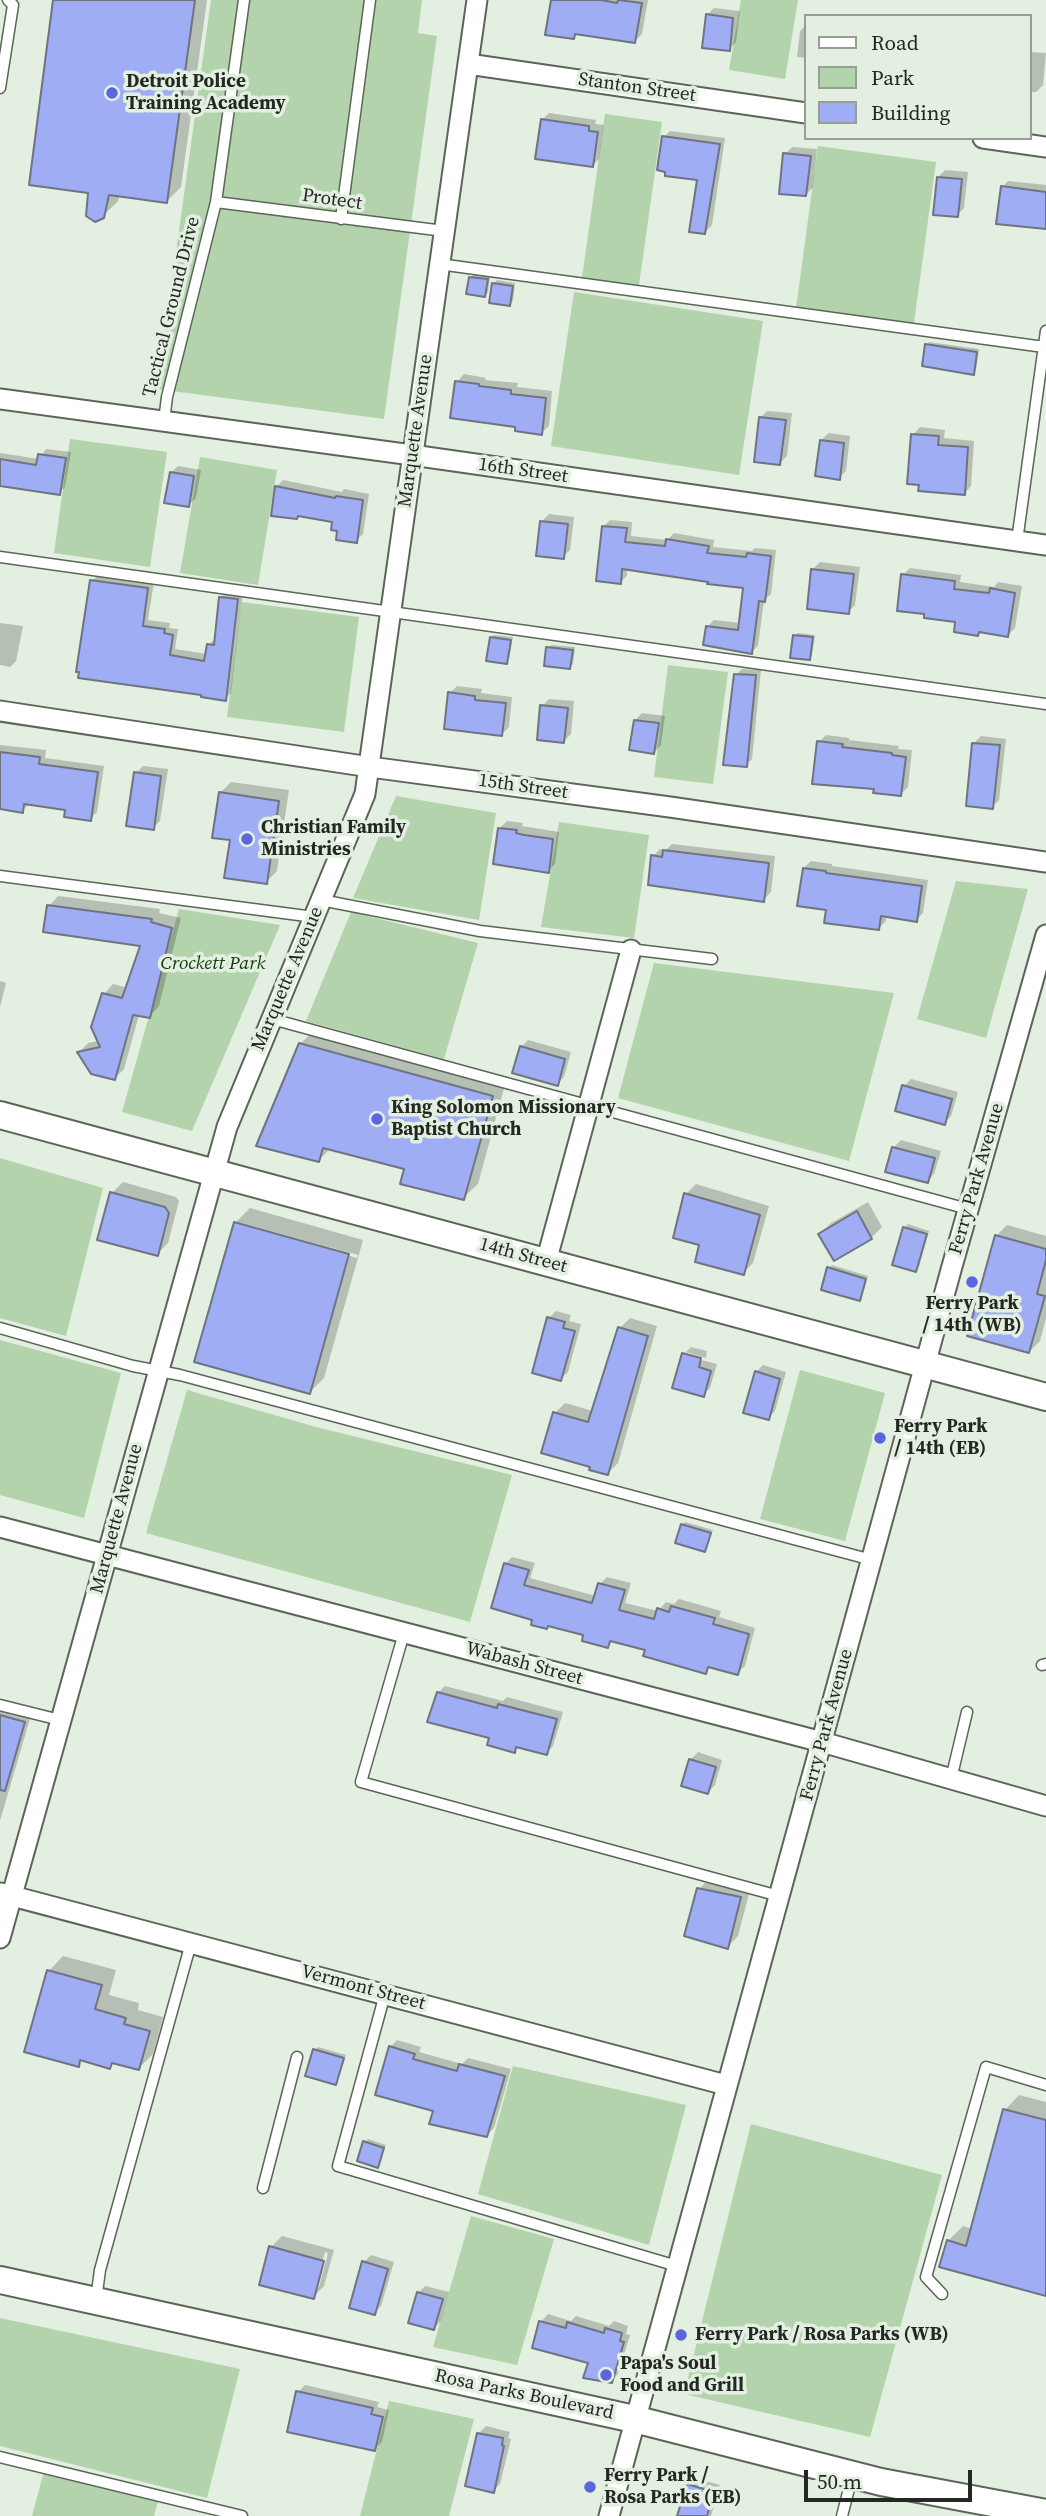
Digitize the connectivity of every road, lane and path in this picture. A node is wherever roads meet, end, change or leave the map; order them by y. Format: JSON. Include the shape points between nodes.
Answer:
{"nodes":[{"id":1,"x":8,"y":0,"type":"edge"},
{"id":2,"x":244,"y":0,"type":"edge"},
{"id":3,"x":370,"y":0,"type":"edge"},
{"id":4,"x":477,"y":0,"type":"edge"},
{"id":5,"x":468,"y":64,"type":"junction"},
{"id":6,"x":0,"y":88,"type":"edge"},
{"id":7,"x":804,"y":113,"type":"edge"},
{"id":8,"x":998,"y":140,"type":"edge"},
{"id":9,"x":1046,"y":147,"type":"edge"},
{"id":10,"x":216,"y":202,"type":"junction"},
{"id":11,"x":341,"y":219,"type":"junction"},
{"id":12,"x":444,"y":231,"type":"junction"},
{"id":13,"x":439,"y":264,"type":"junction"},
{"id":14,"x":1046,"y":331,"type":"edge"},
{"id":15,"x":1044,"y":347,"type":"junction"},
{"id":16,"x":0,"y":399,"type":"edge"},
{"id":17,"x":164,"y":421,"type":"junction"},
{"id":18,"x":412,"y":455,"type":"junction"},
{"id":19,"x":1017,"y":541,"type":"junction"},
{"id":20,"x":1046,"y":545,"type":"edge"},
{"id":21,"x":0,"y":557,"type":"edge"},
{"id":22,"x":391,"y":612,"type":"junction"},
{"id":23,"x":1046,"y":704,"type":"edge"},
{"id":24,"x":0,"y":711,"type":"edge"},
{"id":25,"x":370,"y":767,"type":"junction"},
{"id":26,"x":1046,"y":862,"type":"edge"},
{"id":27,"x":0,"y":876,"type":"edge"},
{"id":28,"x":318,"y":908,"type":"junction"},
{"id":29,"x":1046,"y":935,"type":"edge"},
{"id":30,"x":631,"y":950,"type":"junction"},
{"id":31,"x":712,"y":959,"type":"dead end"},
{"id":32,"x":272,"y":1019,"type":"junction"},
{"id":33,"x":588,"y":1105,"type":"junction"},
{"id":34,"x":0,"y":1115,"type":"edge"},
{"id":35,"x":213,"y":1173,"type":"junction"},
{"id":36,"x":968,"y":1209,"type":"junction"},
{"id":37,"x":547,"y":1262,"type":"junction"},
{"id":38,"x":0,"y":1328,"type":"edge"},
{"id":39,"x":925,"y":1365,"type":"junction"},
{"id":40,"x":158,"y":1370,"type":"junction"},
{"id":41,"x":1046,"y":1397,"type":"edge"},
{"id":42,"x":0,"y":1527,"type":"edge"},
{"id":43,"x":107,"y":1555,"type":"junction"},
{"id":44,"x":872,"y":1560,"type":"junction"},
{"id":45,"x":404,"y":1633,"type":"junction"},
{"id":46,"x":0,"y":1704,"type":"edge"},
{"id":47,"x":967,"y":1712,"type":"dead end"},
{"id":48,"x":60,"y":1720,"type":"junction"},
{"id":49,"x":822,"y":1742,"type":"junction"},
{"id":50,"x":951,"y":1779,"type":"junction"},
{"id":51,"x":1046,"y":1807,"type":"edge"},
{"id":52,"x":6,"y":1894,"type":"edge"},
{"id":53,"x":779,"y":1896,"type":"junction"},
{"id":54,"x":0,"y":1938,"type":"edge"},
{"id":55,"x":191,"y":1942,"type":"junction"},
{"id":56,"x":385,"y":1994,"type":"junction"},
{"id":57,"x":297,"y":2057,"type":"dead end"},
{"id":58,"x":726,"y":2085,"type":"junction"},
{"id":59,"x":1046,"y":2085,"type":"edge"},
{"id":60,"x":262,"y":2188,"type":"dead end"},
{"id":61,"x":677,"y":2266,"type":"junction"},
{"id":62,"x":0,"y":2280,"type":"edge"},
{"id":63,"x":942,"y":2294,"type":"dead end"},
{"id":64,"x":96,"y":2301,"type":"junction"},
{"id":65,"x":635,"y":2419,"type":"junction"},
{"id":66,"x":0,"y":2456,"type":"edge"},
{"id":67,"x":853,"y":2473,"type":"junction"},
{"id":68,"x":1046,"y":2513,"type":"edge"},
{"id":69,"x":242,"y":2516,"type":"edge"},
{"id":70,"x":609,"y":2516,"type":"edge"},
{"id":71,"x":842,"y":2516,"type":"edge"}],
"edges":[{"from":1,"to":6,"type":"lane","via":[[13,5]]},
{"from":2,"to":10,"type":"lane","name":"Tactical Ground Drive"},
{"from":3,"to":11,"type":"lane"},
{"from":4,"to":5,"type":"street","name":"Marquette Avenue"},
{"from":5,"to":7,"type":"street","name":"Stanton Street"},
{"from":5,"to":12,"type":"street","name":"Marquette Avenue"},
{"from":8,"to":9,"type":"street"},
{"from":10,"to":11,"type":"lane","name":"Protect"},
{"from":10,"to":17,"type":"lane","name":"Tactical Ground Drive"},
{"from":11,"to":12,"type":"lane","name":"Protect"},
{"from":12,"to":13,"type":"street","name":"Marquette Avenue"},
{"from":13,"to":15,"type":"lane"},
{"from":13,"to":18,"type":"street","name":"Marquette Avenue"},
{"from":14,"to":15,"type":"lane"},
{"from":15,"to":19,"type":"lane"},
{"from":16,"to":17,"type":"street","name":"16th Street"},
{"from":17,"to":18,"type":"street","name":"16th Street"},
{"from":18,"to":19,"type":"street","name":"16th Street"},
{"from":18,"to":22,"type":"street","name":"Marquette Avenue"},
{"from":19,"to":20,"type":"street","name":"16th Street"},
{"from":21,"to":22,"type":"lane"},
{"from":22,"to":23,"type":"lane"},
{"from":22,"to":25,"type":"street","name":"Marquette Avenue"},
{"from":24,"to":25,"type":"street","name":"15th Street"},
{"from":25,"to":26,"type":"street","name":"15th Street"},
{"from":25,"to":28,"type":"street","name":"Marquette Avenue","via":[[365,794]]},
{"from":27,"to":28,"type":"lane"},
{"from":28,"to":30,"type":"lane"},
{"from":28,"to":32,"type":"street","name":"Marquette Avenue"},
{"from":29,"to":36,"type":"street","name":"Ferry Park Avenue"},
{"from":30,"to":31,"type":"lane"},
{"from":30,"to":33,"type":"street"},
{"from":32,"to":33,"type":"lane"},
{"from":32,"to":35,"type":"street","name":"Marquette Avenue"},
{"from":33,"to":36,"type":"lane"},
{"from":33,"to":37,"type":"street"},
{"from":34,"to":35,"type":"street","name":"14th Street"},
{"from":35,"to":37,"type":"street","name":"14th Street"},
{"from":35,"to":40,"type":"street","name":"Marquette Avenue"},
{"from":36,"to":39,"type":"street","name":"Ferry Park Avenue"},
{"from":37,"to":39,"type":"street","name":"14th Street"},
{"from":38,"to":40,"type":"lane"},
{"from":39,"to":41,"type":"street","name":"14th Street"},
{"from":39,"to":44,"type":"street","name":"Ferry Park Avenue"},
{"from":40,"to":43,"type":"street","name":"Marquette Avenue"},
{"from":40,"to":44,"type":"lane"},
{"from":42,"to":43,"type":"street","name":"Wabash Street"},
{"from":43,"to":45,"type":"street","name":"Wabash Street"},
{"from":43,"to":48,"type":"street","name":"Marquette Avenue"},
{"from":44,"to":49,"type":"street","name":"Ferry Park Avenue"},
{"from":45,"to":49,"type":"street","name":"Wabash Street"},
{"from":45,"to":53,"type":"lane","via":[[361,1782]]},
{"from":46,"to":48,"type":"lane"},
{"from":47,"to":50,"type":"lane"},
{"from":48,"to":52,"type":"street","name":"Marquette Avenue"},
{"from":49,"to":50,"type":"street","name":"Wabash Street"},
{"from":49,"to":53,"type":"street","name":"Ferry Park Avenue"},
{"from":50,"to":51,"type":"street","name":"Wabash Street"},
{"from":52,"to":54,"type":"street","name":"Marquette Avenue"},
{"from":52,"to":55,"type":"street","name":"Vermont Street"},
{"from":53,"to":58,"type":"street","name":"Ferry Park Avenue"},
{"from":55,"to":56,"type":"street","name":"Vermont Street"},
{"from":55,"to":64,"type":"lane","via":[[100,2270]]},
{"from":56,"to":58,"type":"street","name":"Vermont Street"},
{"from":56,"to":61,"type":"lane","via":[[338,2166]]},
{"from":57,"to":60,"type":"lane"},
{"from":58,"to":61,"type":"street","name":"Ferry Park Avenue"},
{"from":59,"to":63,"type":"lane","via":[[986,2067],[926,2277]]},
{"from":61,"to":65,"type":"street","name":"Ferry Park Avenue"},
{"from":62,"to":64,"type":"street","name":"Rosa Parks Boulevard"},
{"from":64,"to":65,"type":"street","name":"Rosa Parks Boulevard"},
{"from":65,"to":67,"type":"street","name":"Rosa Parks Boulevard"},
{"from":65,"to":70,"type":"street","name":"Ferry Park Avenue"},
{"from":66,"to":69,"type":"lane"},
{"from":67,"to":68,"type":"street","name":"Rosa Parks Boulevard"},
{"from":67,"to":71,"type":"lane"}]}
